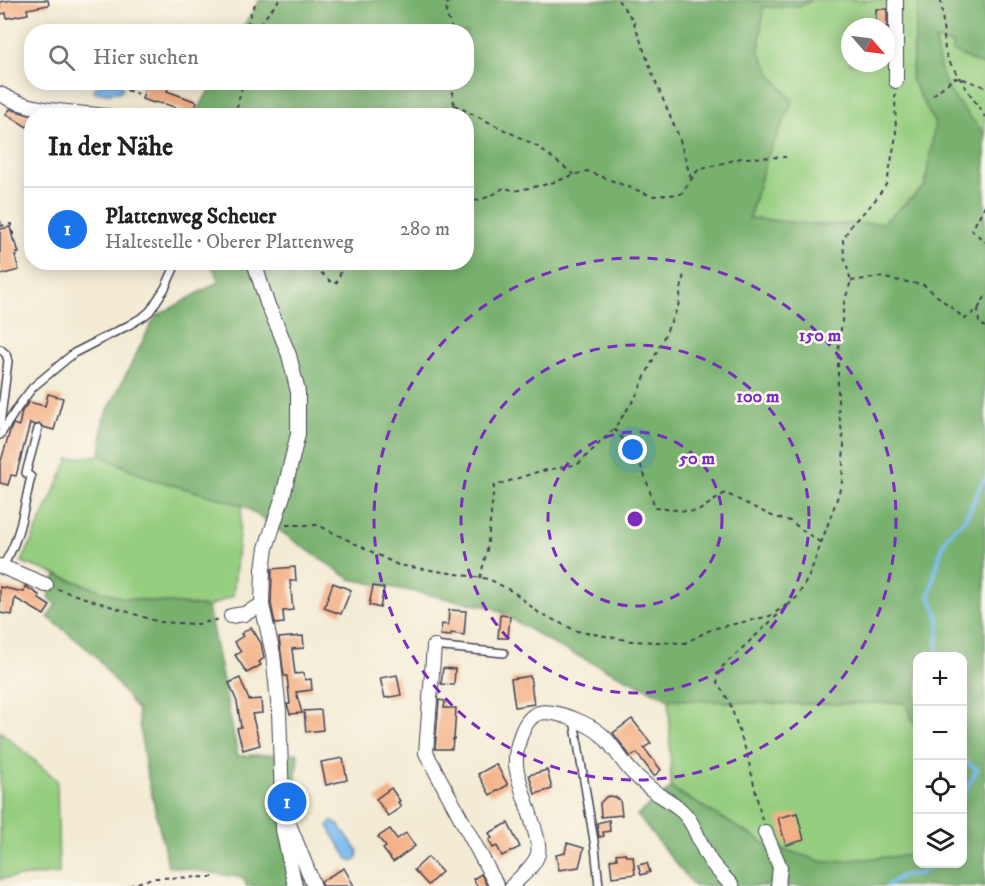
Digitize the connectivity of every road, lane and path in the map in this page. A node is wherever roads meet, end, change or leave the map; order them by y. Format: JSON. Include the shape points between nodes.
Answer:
{"nodes":[{"id":1,"x":257,"y":0,"type":"edge"},
{"id":2,"x":279,"y":0,"type":"edge"},
{"id":3,"x":448,"y":0,"type":"edge"},
{"id":4,"x":618,"y":0,"type":"edge"},
{"id":5,"x":896,"y":0,"type":"edge"},
{"id":6,"x":941,"y":0,"type":"edge"},
{"id":7,"x":248,"y":24,"type":"edge"},
{"id":8,"x":260,"y":24,"type":"edge"},
{"id":9,"x":450,"y":24,"type":"edge"},
{"id":10,"x":960,"y":78,"type":"junction"},
{"id":11,"x":896,"y":81,"type":"joint"},
{"id":12,"x":985,"y":87,"type":"edge"},
{"id":13,"x":127,"y":90,"type":"edge"},
{"id":14,"x":241,"y":90,"type":"edge"},
{"id":15,"x":453,"y":90,"type":"edge"},
{"id":16,"x":0,"y":94,"type":"edge"},
{"id":17,"x":138,"y":94,"type":"dead end"},
{"id":18,"x":933,"y":95,"type":"dead end"},
{"id":19,"x":454,"y":105,"type":"junction"},
{"id":20,"x":40,"y":108,"type":"edge"},
{"id":21,"x":237,"y":108,"type":"edge"},
{"id":22,"x":454,"y":108,"type":"edge"},
{"id":23,"x":460,"y":108,"type":"edge"},
{"id":24,"x":474,"y":115,"type":"edge"},
{"id":25,"x":985,"y":117,"type":"edge"},
{"id":26,"x":786,"y":157,"type":"dead end"},
{"id":27,"x":575,"y":175,"type":"junction"},
{"id":28,"x":691,"y":180,"type":"junction"},
{"id":29,"x":474,"y":201,"type":"edge"},
{"id":30,"x":985,"y":205,"type":"edge"},
{"id":31,"x":0,"y":220,"type":"edge"},
{"id":32,"x":1,"y":226,"type":"edge"},
{"id":33,"x":15,"y":241,"type":"dead end"},
{"id":34,"x":985,"y":242,"type":"edge"},
{"id":35,"x":173,"y":270,"type":"edge"},
{"id":36,"x":257,"y":270,"type":"edge"},
{"id":37,"x":319,"y":270,"type":"edge"},
{"id":38,"x":342,"y":270,"type":"edge"},
{"id":39,"x":684,"y":273,"type":"dead end"},
{"id":40,"x":851,"y":281,"type":"junction"},
{"id":41,"x":985,"y":297,"type":"edge"},
{"id":42,"x":978,"y":309,"type":"junction"},
{"id":43,"x":985,"y":327,"type":"edge"},
{"id":44,"x":0,"y":349,"type":"edge"},
{"id":45,"x":0,"y":425,"type":"edge"},
{"id":46,"x":38,"y":429,"type":"dead end"},
{"id":47,"x":614,"y":429,"type":"junction"},
{"id":48,"x":0,"y":435,"type":"edge"},
{"id":49,"x":286,"y":525,"type":"dead end"},
{"id":50,"x":821,"y":543,"type":"junction"},
{"id":51,"x":1,"y":566,"type":"edge"},
{"id":52,"x":480,"y":578,"type":"junction"},
{"id":53,"x":46,"y":585,"type":"joint"},
{"id":54,"x":798,"y":596,"type":"junction"},
{"id":55,"x":262,"y":605,"type":"junction"},
{"id":56,"x":231,"y":616,"type":"joint"},
{"id":57,"x":434,"y":646,"type":"joint"},
{"id":58,"x":504,"y":653,"type":"dead end"},
{"id":59,"x":574,"y":720,"type":"junction"},
{"id":60,"x":283,"y":812,"type":"junction"},
{"id":61,"x":765,"y":832,"type":"joint"},
{"id":62,"x":214,"y":877,"type":"dead end"},
{"id":63,"x":129,"y":886,"type":"edge"},
{"id":64,"x":296,"y":886,"type":"edge"},
{"id":65,"x":314,"y":886,"type":"edge"},
{"id":66,"x":498,"y":886,"type":"edge"},
{"id":67,"x":512,"y":886,"type":"edge"},
{"id":68,"x":599,"y":886,"type":"edge"},
{"id":69,"x":732,"y":886,"type":"edge"},
{"id":70,"x":778,"y":886,"type":"edge"}],
"edges":[{"from":1,"to":7,"type":"path"},
{"from":2,"to":8,"type":"path"},
{"from":3,"to":9,"type":"path","via":[[446,13]]},
{"from":4,"to":28,"type":"path","via":[[633,20],[679,137]]},
{"from":5,"to":11,"type":"street"},
{"from":6,"to":10,"type":"path","via":[[945,50]]},
{"from":10,"to":12,"type":"path"},
{"from":10,"to":18,"type":"path","via":[[954,78]]},
{"from":10,"to":25,"type":"path"},
{"from":11,"to":40,"type":"path","via":[[896,136],[887,183],[843,239]]},
{"from":13,"to":17,"type":"path"},
{"from":14,"to":21,"type":"path"},
{"from":15,"to":19,"type":"path"},
{"from":16,"to":20,"type":"street"},
{"from":19,"to":22,"type":"path"},
{"from":19,"to":23,"type":"path"},
{"from":24,"to":27,"type":"path","via":[[535,145]]},
{"from":26,"to":28,"type":"path","via":[[741,158],[698,170]]},
{"from":27,"to":28,"type":"path","via":[[587,171],[652,196],[681,194]]},
{"from":27,"to":29,"type":"path","via":[[514,190],[504,187]]},
{"from":30,"to":34,"type":"path","via":[[972,230]]},
{"from":31,"to":32,"type":"path"},
{"from":32,"to":33,"type":"path","via":[[11,224]]},
{"from":35,"to":48,"type":"lane","via":[[150,311],[74,353],[33,387]]},
{"from":36,"to":55,"type":"street","via":[[289,355],[298,392],[299,422],[283,496],[266,548]]},
{"from":37,"to":38,"type":"path","via":[[333,284],[338,282]]},
{"from":39,"to":47,"type":"path","via":[[678,307],[635,398]]},
{"from":40,"to":42,"type":"path","via":[[878,277],[924,285],[965,319]]},
{"from":40,"to":50,"type":"path","via":[[844,303],[838,355],[838,407],[844,445],[842,482]]},
{"from":41,"to":42,"type":"path"},
{"from":42,"to":43,"type":"path","via":[[980,323]]},
{"from":44,"to":45,"type":"lane","via":[[8,361]]},
{"from":46,"to":51,"type":"lane","via":[[16,537],[9,558]]},
{"from":47,"to":50,"type":"path","via":[[637,456],[655,508],[697,512],[725,493],[790,521]]},
{"from":47,"to":52,"type":"path","via":[[579,464],[494,486],[488,550]]},
{"from":49,"to":52,"type":"path","via":[[318,525],[398,565]]},
{"from":50,"to":54,"type":"path"},
{"from":51,"to":53,"type":"street"},
{"from":52,"to":54,"type":"path","via":[[515,593],[539,613],[577,631],[632,641],[685,643],[712,629],[770,616]]},
{"from":53,"to":56,"type":"path","via":[[159,622],[198,624]]},
{"from":54,"to":61,"type":"path","via":[[720,669],[717,682],[729,701],[747,754]]},
{"from":55,"to":56,"type":"street"},
{"from":55,"to":60,"type":"street","via":[[273,654],[279,711]]},
{"from":57,"to":58,"type":"lane"},
{"from":57,"to":66,"type":"street","via":[[426,753]]},
{"from":59,"to":67,"type":"street","via":[[539,713],[522,731],[516,766],[538,853]]},
{"from":59,"to":68,"type":"lane"},
{"from":59,"to":69,"type":"street","via":[[601,734],[632,772],[676,804],[690,821],[710,861]]},
{"from":60,"to":64,"type":"street","via":[[283,830]]},
{"from":60,"to":65,"type":"street"},
{"from":61,"to":70,"type":"street","via":[[780,867]]},
{"from":62,"to":63,"type":"path","via":[[152,878]]}]}
